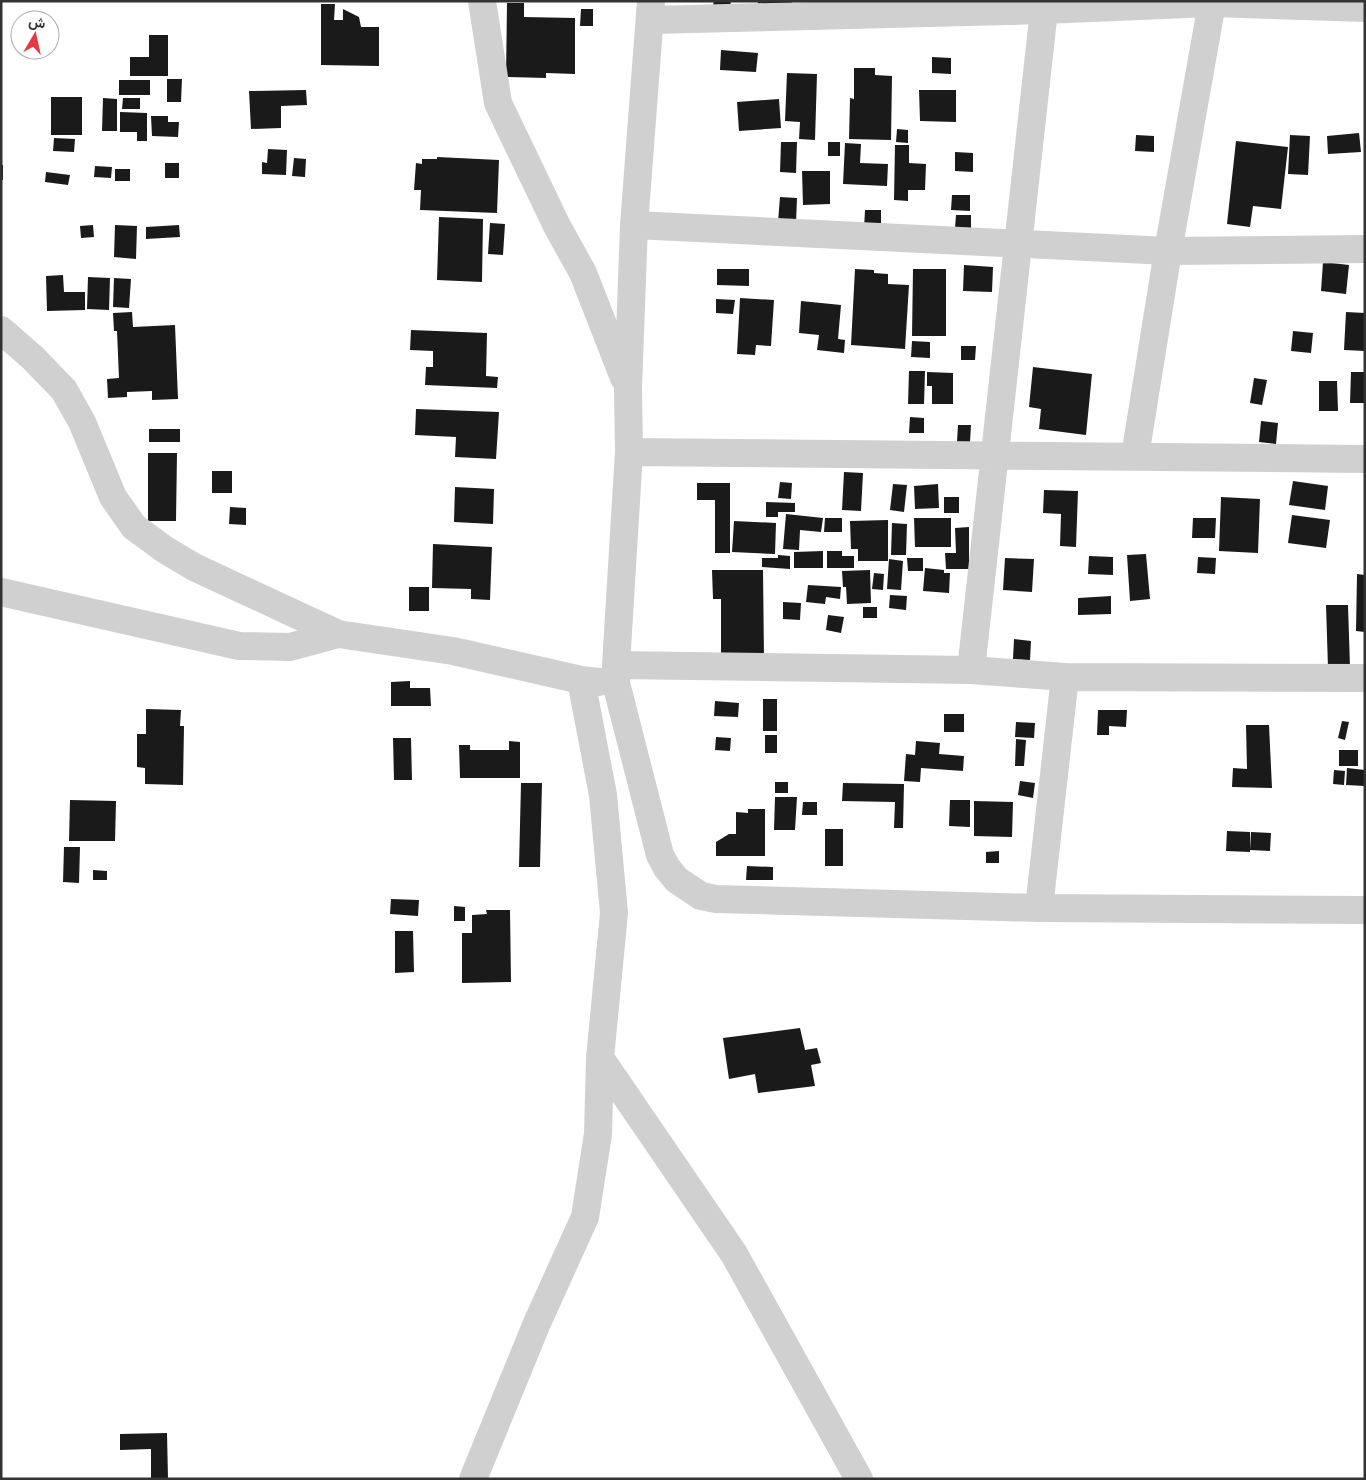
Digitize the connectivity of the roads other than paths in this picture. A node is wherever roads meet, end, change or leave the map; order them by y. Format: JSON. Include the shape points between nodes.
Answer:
{"nodes":[{"id":1,"x":482,"y":1,"type":"edge"},
{"id":2,"x":1212,"y":2,"type":"junction"},
{"id":3,"x":1365,"y":8,"type":"edge"},
{"id":4,"x":651,"y":10,"type":"edge"},
{"id":5,"x":1044,"y":10,"type":"junction"},
{"id":6,"x":634,"y":225,"type":"junction"},
{"id":7,"x":1017,"y":244,"type":"junction"},
{"id":8,"x":1365,"y":249,"type":"edge"},
{"id":9,"x":1168,"y":251,"type":"junction"},
{"id":10,"x":1,"y":330,"type":"edge"},
{"id":11,"x":628,"y":389,"type":"junction"},
{"id":12,"x":629,"y":452,"type":"junction"},
{"id":13,"x":996,"y":455,"type":"junction"},
{"id":14,"x":1135,"y":456,"type":"junction"},
{"id":15,"x":1365,"y":459,"type":"edge"},
{"id":16,"x":1,"y":592,"type":"edge"},
{"id":17,"x":338,"y":634,"type":"junction"},
{"id":18,"x":970,"y":670,"type":"junction"},
{"id":19,"x":616,"y":674,"type":"junction"},
{"id":20,"x":1065,"y":677,"type":"junction"},
{"id":21,"x":1365,"y":678,"type":"edge"},
{"id":22,"x":581,"y":680,"type":"junction"},
{"id":23,"x":1039,"y":908,"type":"junction"},
{"id":24,"x":1365,"y":910,"type":"edge"},
{"id":25,"x":600,"y":1058,"type":"junction"},
{"id":26,"x":473,"y":1479,"type":"edge"},
{"id":27,"x":859,"y":1479,"type":"edge"}],
"edges":[{"from":1,"to":11,"type":"street","via":[[498,103],[552,217],[583,273]]},
{"from":2,"to":3,"type":"street"},
{"from":2,"to":5,"type":"street"},
{"from":2,"to":9,"type":"street"},
{"from":4,"to":5,"type":"street"},
{"from":4,"to":6,"type":"street"},
{"from":5,"to":7,"type":"street"},
{"from":6,"to":7,"type":"street"},
{"from":6,"to":11,"type":"street"},
{"from":7,"to":9,"type":"street"},
{"from":7,"to":13,"type":"street"},
{"from":8,"to":9,"type":"street"},
{"from":9,"to":14,"type":"street"},
{"from":10,"to":17,"type":"street","via":[[64,390],[82,422],[114,497],[134,527],[194,567]]},
{"from":11,"to":12,"type":"street"},
{"from":12,"to":13,"type":"street"},
{"from":12,"to":19,"type":"street"},
{"from":13,"to":14,"type":"street"},
{"from":13,"to":18,"type":"street"},
{"from":14,"to":15,"type":"street"},
{"from":16,"to":17,"type":"street","via":[[239,646],[290,646]]},
{"from":17,"to":22,"type":"street","via":[[453,651]]},
{"from":18,"to":19,"type":"street"},
{"from":18,"to":20,"type":"street"},
{"from":19,"to":22,"type":"street"},
{"from":19,"to":23,"type":"street","via":[[660,854],[667,868],[688,889],[716,899]]},
{"from":20,"to":21,"type":"street"},
{"from":20,"to":23,"type":"street"},
{"from":22,"to":25,"type":"street","via":[[603,796],[614,913]]},
{"from":23,"to":24,"type":"street"},
{"from":25,"to":26,"type":"street","via":[[598,1134],[585,1217]]},
{"from":25,"to":27,"type":"street","via":[[734,1254]]}]}
